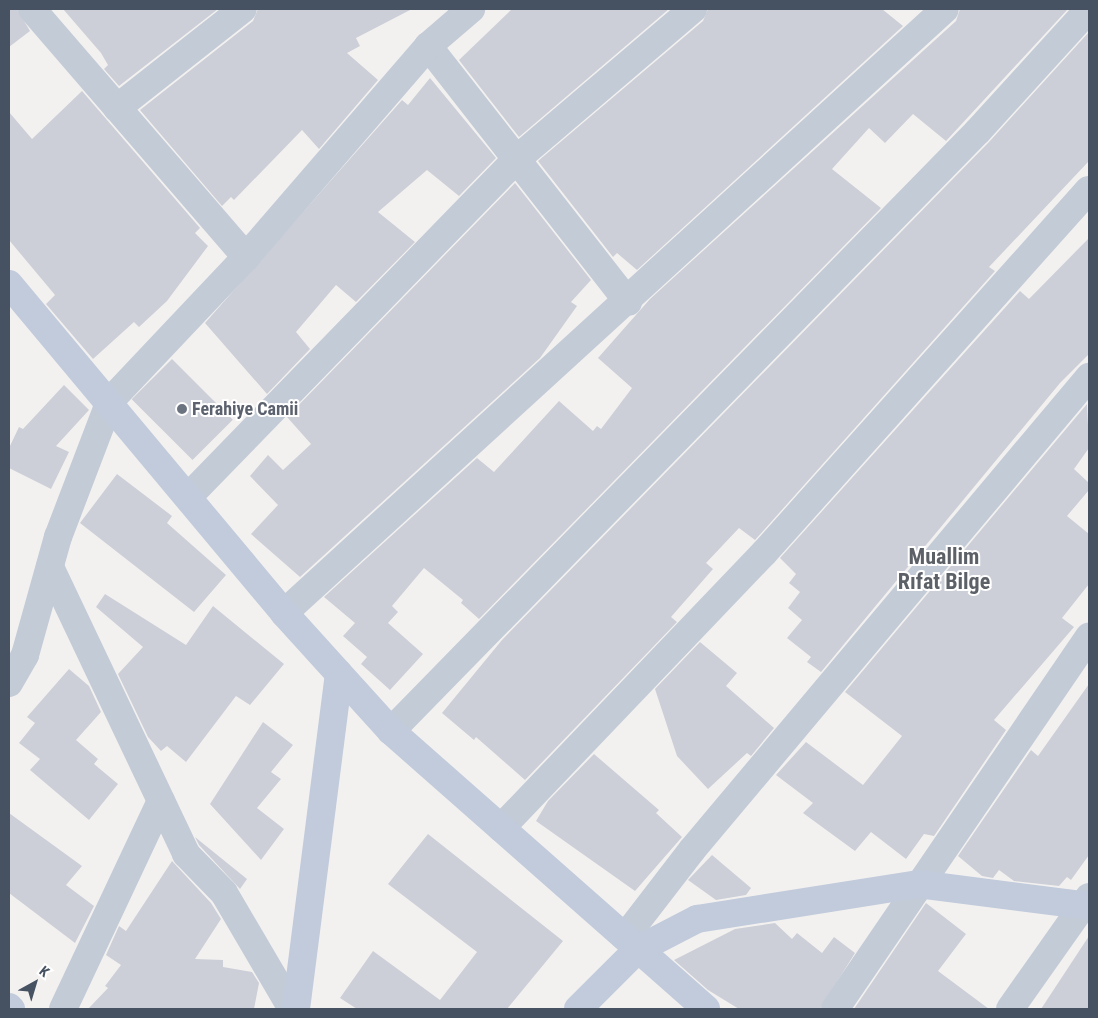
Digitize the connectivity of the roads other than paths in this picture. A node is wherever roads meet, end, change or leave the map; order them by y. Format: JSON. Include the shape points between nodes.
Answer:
{"nodes":[{"id":1,"x":32,"y":9,"type":"edge"},
{"id":2,"x":243,"y":9,"type":"edge"},
{"id":3,"x":470,"y":9,"type":"edge"},
{"id":4,"x":693,"y":9,"type":"edge"},
{"id":5,"x":945,"y":9,"type":"edge"},
{"id":6,"x":1089,"y":9,"type":"edge"},
{"id":7,"x":428,"y":46,"type":"junction"},
{"id":8,"x":117,"y":108,"type":"junction"},
{"id":9,"x":518,"y":158,"type":"junction"},
{"id":10,"x":1089,"y":190,"type":"edge"},
{"id":11,"x":246,"y":257,"type":"junction"},
{"id":12,"x":9,"y":284,"type":"edge"},
{"id":13,"x":628,"y":302,"type":"junction"},
{"id":14,"x":1089,"y":377,"type":"edge"},
{"id":15,"x":110,"y":400,"type":"junction"},
{"id":16,"x":189,"y":496,"type":"junction"},
{"id":17,"x":50,"y":567,"type":"junction"},
{"id":18,"x":284,"y":613,"type":"junction"},
{"id":19,"x":1089,"y":636,"type":"edge"},
{"id":20,"x":339,"y":674,"type":"junction"},
{"id":21,"x":9,"y":683,"type":"edge"},
{"id":22,"x":391,"y":731,"type":"junction"},
{"id":23,"x":162,"y":801,"type":"junction"},
{"id":24,"x":501,"y":828,"type":"junction"},
{"id":25,"x":918,"y":884,"type":"junction"},
{"id":26,"x":1087,"y":903,"type":"edge"},
{"id":27,"x":631,"y":943,"type":"junction"},
{"id":28,"x":63,"y":1009,"type":"edge"},
{"id":29,"x":292,"y":1009,"type":"edge"},
{"id":30,"x":296,"y":1009,"type":"edge"},
{"id":31,"x":578,"y":1009,"type":"edge"},
{"id":32,"x":706,"y":1009,"type":"edge"},
{"id":33,"x":835,"y":1009,"type":"edge"},
{"id":34,"x":1010,"y":1009,"type":"edge"}],
"edges":[{"from":1,"to":8,"type":"street"},
{"from":2,"to":8,"type":"street"},
{"from":3,"to":7,"type":"street"},
{"from":4,"to":9,"type":"street"},
{"from":5,"to":13,"type":"street"},
{"from":6,"to":22,"type":"street","via":[[978,131]]},
{"from":7,"to":9,"type":"street"},
{"from":7,"to":11,"type":"street"},
{"from":8,"to":11,"type":"street"},
{"from":9,"to":13,"type":"street"},
{"from":9,"to":16,"type":"street"},
{"from":10,"to":24,"type":"street","via":[[764,553]]},
{"from":11,"to":15,"type":"street"},
{"from":12,"to":15,"type":"street"},
{"from":13,"to":18,"type":"street"},
{"from":14,"to":27,"type":"street","via":[[692,850]]},
{"from":15,"to":16,"type":"street"},
{"from":15,"to":17,"type":"street"},
{"from":16,"to":18,"type":"street"},
{"from":17,"to":21,"type":"street","via":[[25,655]]},
{"from":17,"to":23,"type":"street"},
{"from":18,"to":20,"type":"street"},
{"from":19,"to":25,"type":"street"},
{"from":20,"to":22,"type":"street"},
{"from":20,"to":30,"type":"street"},
{"from":22,"to":24,"type":"street"},
{"from":23,"to":28,"type":"street"},
{"from":23,"to":29,"type":"street","via":[[186,854],[224,892]]},
{"from":24,"to":27,"type":"street"},
{"from":25,"to":26,"type":"street"},
{"from":25,"to":27,"type":"street","via":[[697,919]]},
{"from":25,"to":33,"type":"street"},
{"from":26,"to":34,"type":"street"},
{"from":27,"to":31,"type":"street"},
{"from":27,"to":32,"type":"street"}]}
